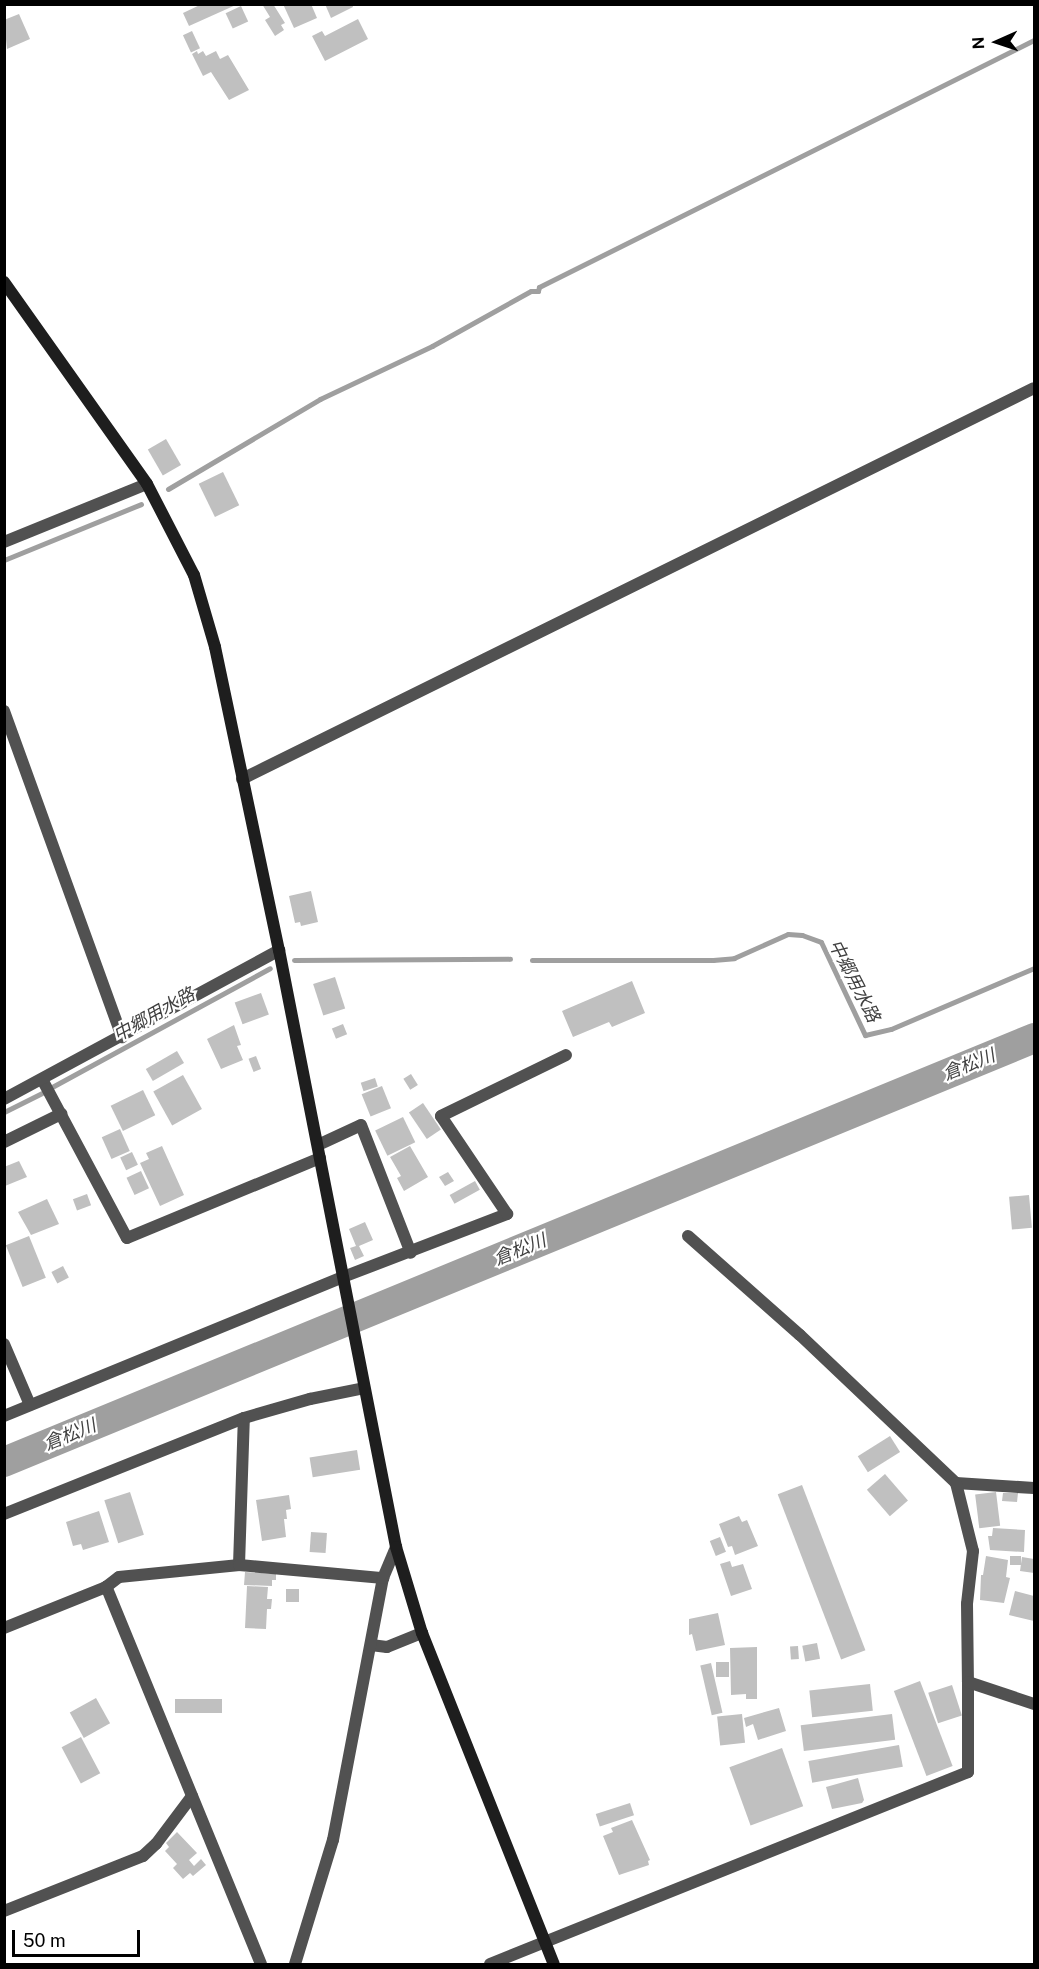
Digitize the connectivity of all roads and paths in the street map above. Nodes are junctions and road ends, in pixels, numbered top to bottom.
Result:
1 (4, 282) edge
2 (1035, 388) edge
3 (147, 484) junction
4 (4, 542) edge
5 (4, 711) edge
6 (242, 778) junction
7 (279, 950) junction
8 (122, 1037) junction
9 (566, 1055) dead end
10 (43, 1081) junction
11 (4, 1099) edge
12 (60, 1114) junction
13 (4, 1142) edge
14 (318, 1144) junction
15 (320, 1158) junction
16 (688, 1236) dead end
17 (411, 1252) junction
18 (344, 1280) junction
19 (4, 1344) edge
20 (364, 1388) junction
21 (30, 1405) junction
22 (4, 1416) edge
23 (244, 1418) junction
24 (956, 1483) junction
25 (1035, 1488) edge
26 (4, 1515) edge
27 (396, 1547) junction
28 (239, 1565) junction
29 (383, 1578) junction
30 (106, 1587) junction
31 (4, 1628) edge
32 (422, 1633) junction
33 (371, 1645) junction
34 (968, 1682) junction
35 (1035, 1704) edge
36 (192, 1796) junction
37 (4, 1911) edge
38 (545, 1942) junction
39 (261, 1965) edge
40 (295, 1965) edge
41 (490, 1965) edge
42 (554, 1965) edge

1 - 3 street
2 - 6 street
3 - 4 street
3 - 6 street
5 - 8 street
6 - 7 street
7 - 8 street
7 - 14 street
8 - 10 street
9 - 17 street
10 - 11 street
10 - 12 street
12 - 13 street
12 - 15 street
14 - 15 street
14 - 17 street
15 - 18 street
16 - 24 street
17 - 18 street
18 - 20 street
18 - 21 street
19 - 21 street
20 - 23 street
20 - 27 street
21 - 22 street
23 - 26 street
23 - 28 street
24 - 25 street
24 - 34 street
27 - 29 street
27 - 32 street
28 - 29 street
28 - 30 street
29 - 33 street
30 - 31 street
30 - 36 street
32 - 33 street
32 - 38 street
33 - 40 street
34 - 35 street
34 - 38 street
36 - 37 street
36 - 39 street
38 - 41 street
38 - 42 street

